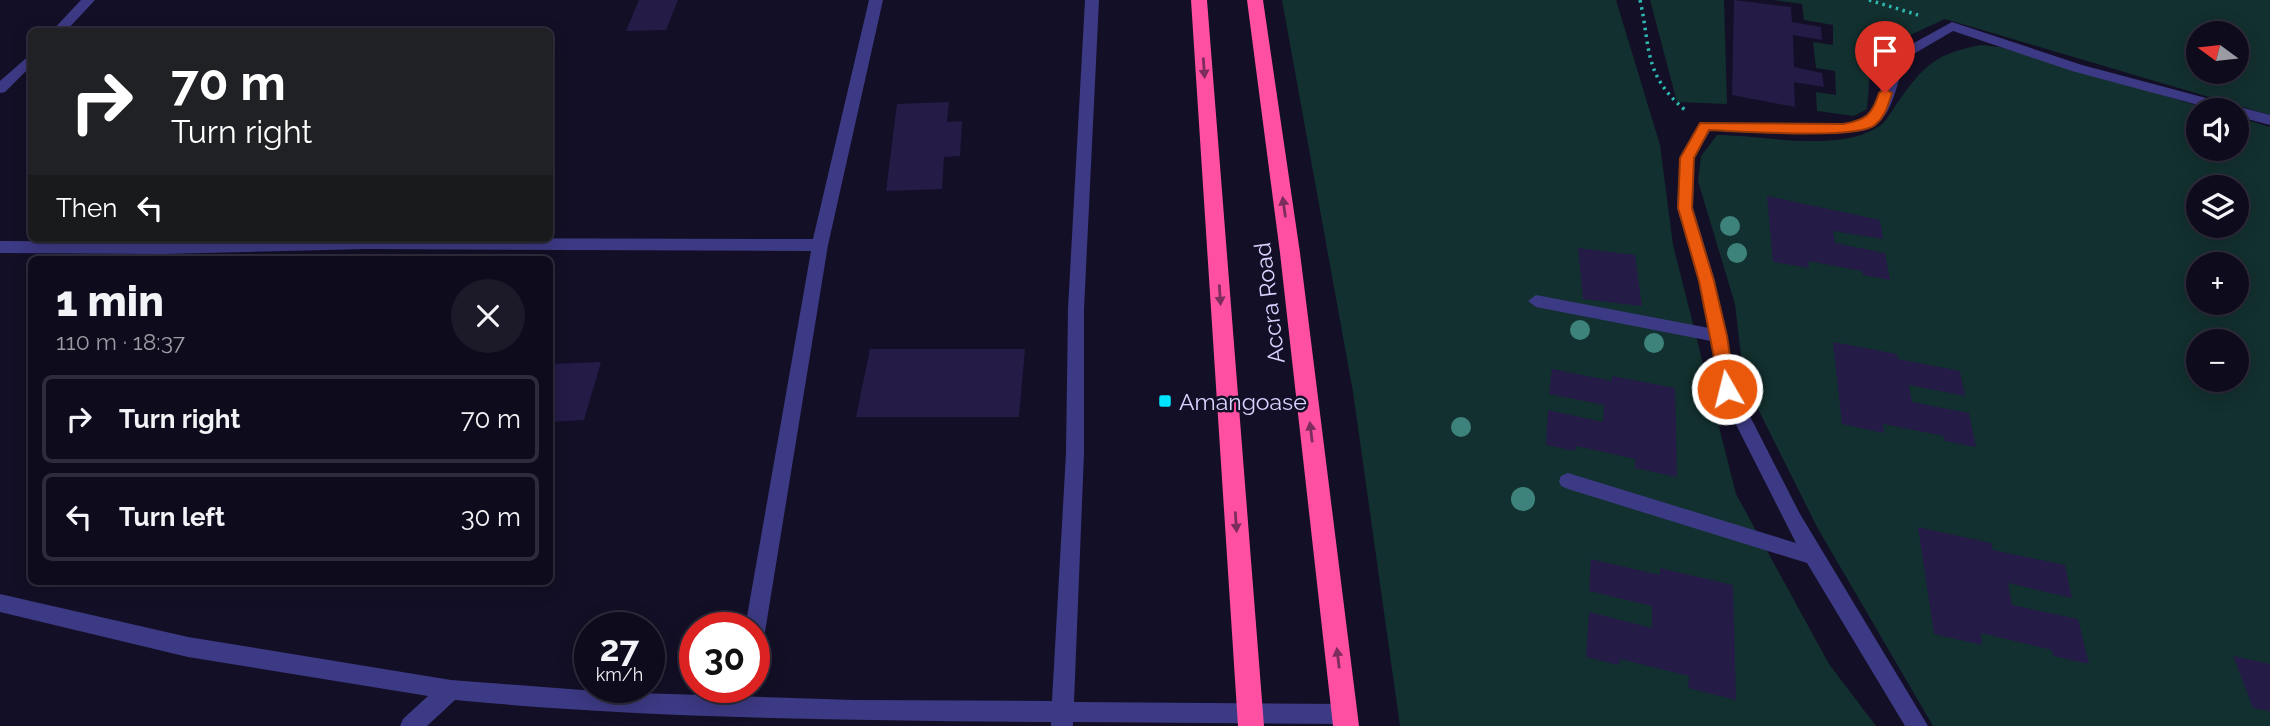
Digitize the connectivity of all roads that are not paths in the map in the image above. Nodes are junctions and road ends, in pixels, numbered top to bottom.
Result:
1 (88, 0) edge
2 (876, 0) edge
3 (1092, 0) edge
4 (1199, 0) edge
5 (1255, 0) edge
6 (61, 28) edge
7 (28, 61) edge
8 (0, 89) edge
9 (2187, 98) edge
10 (2249, 115) edge
11 (2270, 120) edge
12 (317, 242) edge
13 (549, 242) edge
14 (820, 245) junction
15 (0, 247) edge
16 (1536, 302) dead end
17 (1719, 336) junction
18 (1568, 481) dead end
19 (1815, 557) junction
20 (0, 603) edge
21 (758, 612) edge
22 (451, 690) junction
23 (679, 699) edge
24 (770, 699) edge
25 (1062, 718) edge
26 (1250, 720) edge
27 (1345, 720) edge
28 (411, 726) edge
29 (1917, 726) edge

1 - 6 street
2 - 14 street
3 - 25 street
4 -> 26 highway, Accra Road
27 -> 5 highway, Accra Road
7 - 8 street
9 - 17 street
10 - 11 street
12 - 15 street
13 - 14 street
14 - 21 street
16 - 17 street
17 - 19 street
18 - 19 street
19 - 29 street
20 - 22 street
22 - 23 street
22 - 28 street
24 - 25 street
25 - 26 street
26 - 27 street

